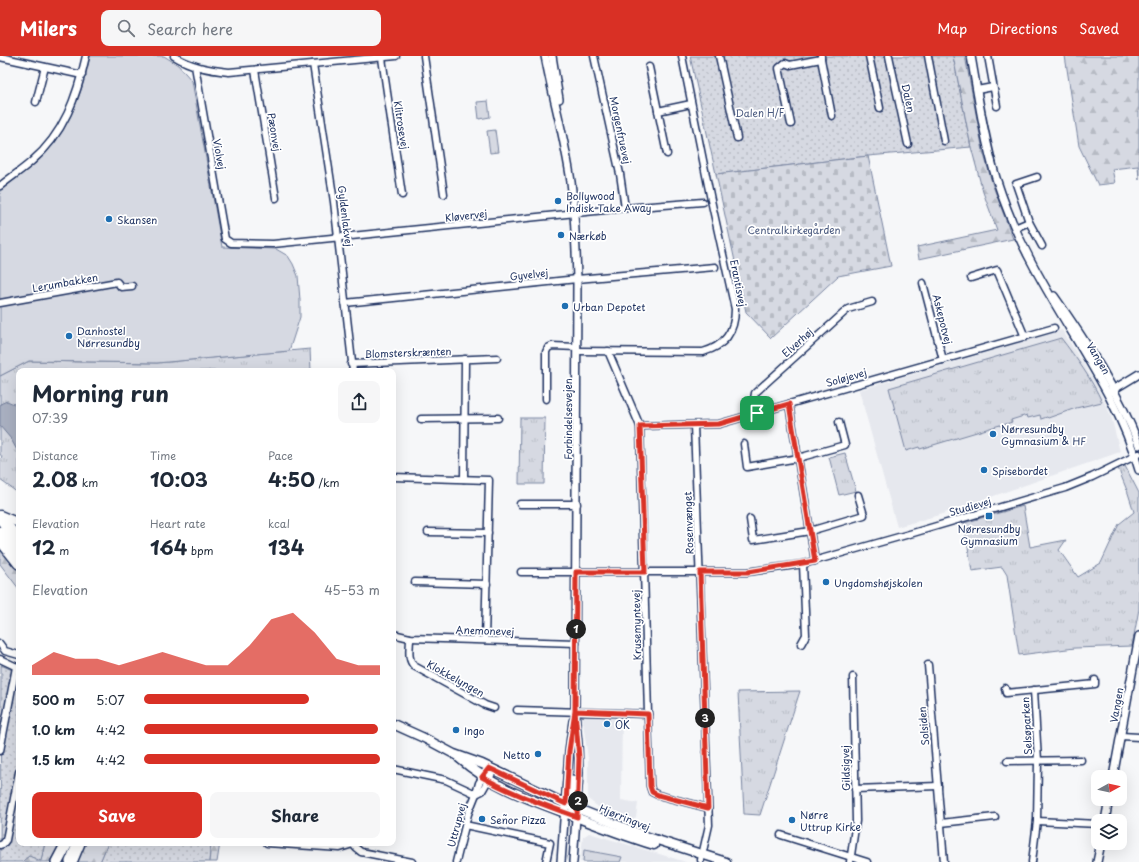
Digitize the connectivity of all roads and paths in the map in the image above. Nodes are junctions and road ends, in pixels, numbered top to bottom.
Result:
1 (86, 56) edge
2 (174, 56) edge
3 (396, 56) edge
4 (424, 56) edge
5 (545, 56) edge
6 (552, 56) edge
7 (594, 56) edge
8 (682, 56) edge
9 (719, 56) edge
10 (786, 56) edge
11 (869, 56) edge
12 (889, 56) edge
13 (928, 56) edge
14 (971, 56) edge
15 (988, 56) edge
16 (0, 57) edge
17 (382, 58) junction
18 (821, 58) edge
19 (784, 63) junction
20 (313, 64) junction
21 (195, 66) junction
22 (45, 67) junction
23 (649, 67) dead end
24 (255, 70) junction
25 (82, 75) junction
26 (993, 87) junction
27 (977, 90) junction
28 (36, 102) dead end
29 (691, 104) junction
30 (997, 106) dead end
31 (880, 108) dead end
32 (658, 111) junction
33 (832, 116) dead end
34 (791, 124) dead end
35 (562, 129) junction
36 (737, 138) dead end
37 (944, 141) dead end
38 (908, 144) dead end
39 (667, 154) dead end
40 (1037, 177) dead end
41 (0, 186) edge
42 (444, 194) dead end
43 (402, 195) dead end
44 (276, 198) dead end
45 (703, 202) dead end
46 (625, 208) junction
47 (574, 213) junction
48 (1029, 222) junction
49 (1015, 228) junction
50 (338, 238) junction
51 (231, 243) joint
52 (1042, 246) dead end
53 (715, 266) dead end
54 (971, 278) dead end
55 (577, 279) junction
56 (923, 283) dead end
57 (132, 286) dead end
58 (872, 302) dead end
59 (0, 303) edge
60 (345, 303) junction
61 (1054, 328) dead end
62 (1026, 337) junction
63 (577, 349) junction
64 (608, 351) junction
65 (497, 358) dead end
66 (465, 359) junction
67 (943, 360) junction
68 (351, 364) junction
69 (352, 368) edge
70 (1139, 374) edge
71 (1111, 391) junction
72 (546, 399) dead end
73 (789, 404) junction
74 (757, 413) junction
75 (498, 418) dead end
76 (421, 419) dead end
77 (465, 419) junction
78 (839, 422) dead end
79 (694, 424) junction
80 (640, 426) junction
81 (744, 444) dead end
82 (1139, 445) edge
83 (1137, 455) edge
84 (798, 458) junction
85 (1139, 470) edge
86 (396, 477) edge
87 (464, 479) junction
88 (858, 495) dead end
89 (520, 504) dead end
90 (577, 504) junction
91 (0, 516) edge
92 (750, 519) dead end
93 (16, 522) edge
94 (0, 531) edge
95 (810, 531) junction
96 (428, 532) dead end
97 (488, 533) junction
98 (16, 536) edge
99 (0, 539) edge
100 (16, 548) edge
101 (16, 559) edge
102 (815, 561) junction
103 (803, 564) junction
104 (521, 572) dead end
105 (576, 572) junction
106 (645, 572) junction
107 (700, 572) junction
108 (415, 582) dead end
109 (487, 584) junction
110 (396, 635) edge
111 (1139, 636) edge
112 (410, 638) junction
113 (485, 640) junction
114 (576, 643) junction
115 (0, 644) edge
116 (800, 644) dead end
117 (16, 654) edge
118 (0, 659) edge
119 (928, 665) dead end
120 (16, 666) edge
121 (16, 676) edge
122 (853, 677) dead end
123 (1095, 680) dead end
124 (1005, 688) dead end
125 (1034, 690) junction
126 (494, 708) dead end
127 (517, 710) dead end
128 (575, 711) junction
129 (648, 714) junction
130 (396, 725) edge
131 (1121, 736) junction
132 (1139, 737) edge
133 (578, 744) junction
134 (569, 747) junction
135 (0, 751) edge
136 (454, 754) junction
137 (1081, 760) dead end
138 (1007, 761) dead end
139 (1038, 761) junction
140 (491, 769) junction
141 (396, 770) edge
142 (1114, 770) edge
143 (485, 778) junction
144 (938, 786) junction
145 (16, 788) edge
146 (855, 789) junction
147 (476, 794) junction
148 (708, 808) junction
149 (572, 811) junction
150 (995, 817) dead end
151 (1036, 821) junction
152 (941, 823) junction
153 (1091, 824) edge
154 (464, 825) junction
155 (781, 835) dead end
156 (0, 845) edge
157 (66, 846) edge
158 (78, 846) edge
159 (311, 846) edge
160 (345, 846) edge
161 (355, 846) edge
162 (1100, 850) edge
163 (704, 859) edge
164 (851, 860) edge
165 (403, 861) edge
166 (57, 862) edge
167 (71, 862) edge
168 (412, 862) edge
169 (456, 862) edge
170 (546, 862) edge
171 (561, 862) edge
172 (570, 862) edge
173 (573, 862) edge
174 (726, 862) edge
175 (866, 862) edge
176 (944, 862) edge
177 (1032, 862) edge
178 (1098, 862) edge

1 - 25 street
2 - 21 street
3 - 17 street
4 - 42 street
5 - 35 street, Forbindelsesvejen
6 - 35 street, Forbindelsesvejen
7 - 46 street, Morgenfruevej
8 - 29 street, Erantisvej
9 - 36 street
10 - 19 street
11 - 31 street
12 - 38 street, Dalen
13 - 37 street
14 - 27 street, Vangen
15 - 26 street
16 - 22 street
17 - 20 street
17 - 43 street, Klitrosevej
18 - 19 street
18 - 33 street
19 - 34 street
20 - 24 street
20 - 50 street, Gyldenlakvej
21 - 24 street
21 - 51 street, Violvej
22 - 25 street
22 - 28 street
23 - 32 street
24 - 44 street, Pæonvej
25 - 41 street
26 - 27 street
26 - 30 street
27 - 49 street, Vangen
29 - 32 street
29 - 64 street, Erantisvej
32 - 39 street
35 - 47 street, Forbindelsesvejen
40 - 48 street
45 - 46 street, Kløvervej
46 - 47 street, Kløvervej
47 - 50 street, Kløvervej
47 - 55 street, Forbindelsesvejen
48 - 49 street
48 - 52 street
49 - 71 street, Vangen
50 - 51 street, Kløvervej
50 - 60 street, Gyldenlakvej
53 - 55 street, Gyvelvej
54 - 62 street
55 - 60 street, Gyvelvej
55 - 63 street, Forbindelsesvejen
56 - 67 street, Askepotvej
57 - 59 street, Lerumbakken
58 - 74 street, Elverhøj
60 - 68 street, Gyldenlakvej
61 - 62 street, Soløjevej
62 - 67 street, Soløjevej
63 - 64 street, Erantisvej
63 - 72 street, Erantisvej
63 - 90 street, Forbindelsesvejen
64 - 80 street, Krusemyntevej
65 - 66 street, Blomsterskrænten
66 - 68 street, Blomsterskrænten
66 - 77 street, Blomsterskrænten
67 - 73 street, Soløjevej
68 - 69 street, Gyldenlakvej
70 - 71 street
71 - 82 street, Vangen
71 - 83 street, Vangen
73 - 74 street, Soløjevej
73 - 84 street
74 - 79 street, Soløjevej
75 - 77 street
76 - 77 street
77 - 87 street, Blomsterskrænten
78 - 84 street
79 - 80 street, Soløjevej
79 - 107 street, Rosenvænget
80 - 106 street, Krusemyntevej
81 - 84 street
83 - 85 street, Vangen
83 - 102 street, Studievej
84 - 95 street
86 - 87 street
87 - 97 street
88 - 95 street
89 - 90 street
90 - 105 street, Forbindelsesvejen
91 - 93 main road
91 - 98 highway
92 - 95 street
94 - 100 main road
95 - 102 street
96 - 97 street
97 - 109 street
99 - 101 highway
102 - 103 street, Studievej
103 - 107 street, Studievej
103 - 116 street
104 - 105 street, Studievej
105 - 106 street, Studievej
105 - 114 street, Forbindelsesvejen
106 - 107 street, Studievej
106 - 129 street, Krusemyntevej
107 - 148 street, Rosenvænget
108 - 109 street
109 - 113 street
110 - 112 street, Anemonevej
111 - 131 street, Vangen
112 - 113 street, Anemonevej
112 - 126 street, Klokkelyngen
113 - 114 street, Anemonevej
114 - 128 street, Forbindelsesvejen
115 - 117 street
118 - 120 street
119 - 144 street, Solsiden
121 - 135 street
122 - 146 street, Gildsigvej
123 - 125 street, Selsøparken
124 - 125 street, Selsøparken
125 - 139 street, Selsøparken
127 - 128 street
128 - 129 street
128 - 133 street, Forbindelsesvejen
128 - 134 street, Forbindelsesvejen
129 - 148 street, Krusemyntevej
130 - 136 main road, Hjørringvej
131 - 132 street
131 - 142 street, Vangen
133 - 134 street
133 - 149 street, Forbindelsesvejen
134 - 149 street, Forbindelsesvejen
136 - 140 main road, Hjørringvej
136 - 143 main road, Hjørringvej
137 - 139 street, Selsøparken
138 - 139 street, Selsøparken
139 - 151 street, Selsøparken
140 - 143 street, Uttrupvej
140 - 149 main road, Hjørringvej
141 - 147 street
143 - 147 street, Uttrupvej
143 - 149 main road, Hjørringvej
144 - 146 street
144 - 152 street, Solsiden
145 - 156 street
146 - 164 street, Gildsigvej
147 - 154 street, Uttrupvej
148 - 163 street, Rosenvænget
149 - 163 main road, Hjørringvej
149 - 171 street
149 - 172 street
149 - 173 street
150 - 152 street
151 - 153 street
151 - 177 street, Selsøparken
152 - 176 street, Solsiden
154 - 169 street, Uttrupvej
154 - 170 street
155 - 164 street
157 - 166 highway
158 - 167 highway
159 - 160 street
161 - 165 street
162 - 178 street
163 - 174 main road, Hjørringvej
164 - 175 street
165 - 168 street

